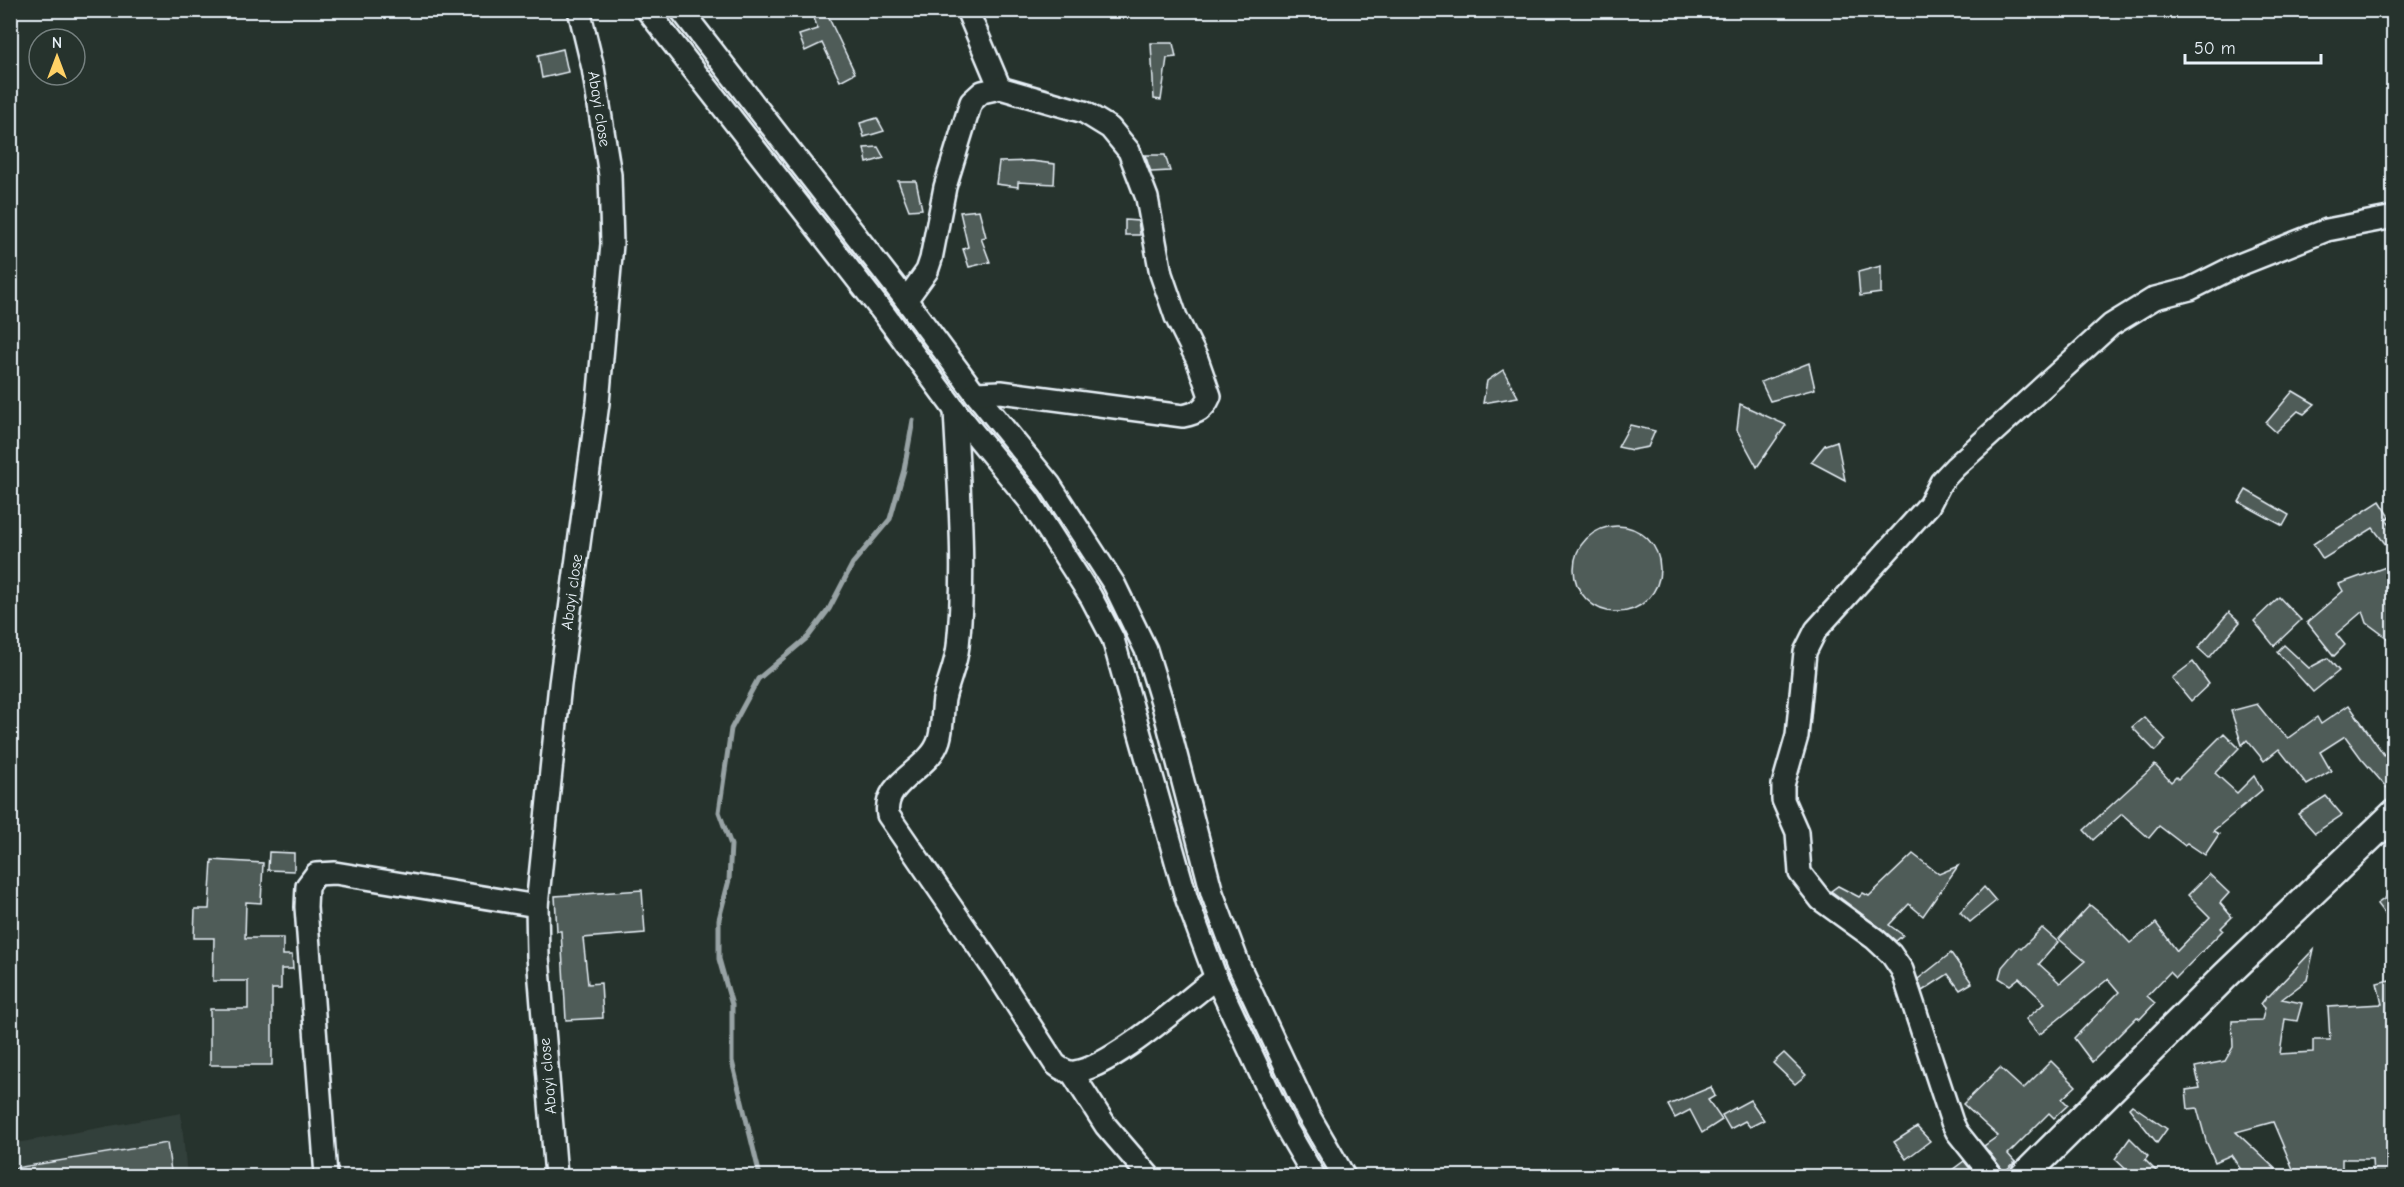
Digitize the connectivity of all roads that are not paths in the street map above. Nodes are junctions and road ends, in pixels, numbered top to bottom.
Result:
1 (579, 10) edge
2 (647, 10) edge
3 (681, 10) edge
4 (967, 10) edge
5 (1000, 88) junction
6 (2394, 217) edge
7 (906, 300) junction
8 (975, 393) junction
9 (955, 410) junction
10 (2394, 814) edge
11 (537, 906) junction
12 (1216, 978) junction
13 (1072, 1073) junction
14 (326, 1176) edge
15 (552, 1176) edge
16 (1149, 1176) edge
17 (1314, 1176) edge
18 (1344, 1176) edge
19 (1992, 1176) edge
20 (2024, 1176) edge

1 - 11 street, Abayi close
2 - 9 street
3 - 7 street
4 - 5 street
5 - 7 street
5 - 8 street
6 - 19 street
7 - 8 street
8 - 18 street
9 - 12 street
9 - 13 street
10 - 20 main road
11 - 14 street
11 - 15 street, Abayi close
12 - 13 street
12 - 17 street
13 - 16 street

